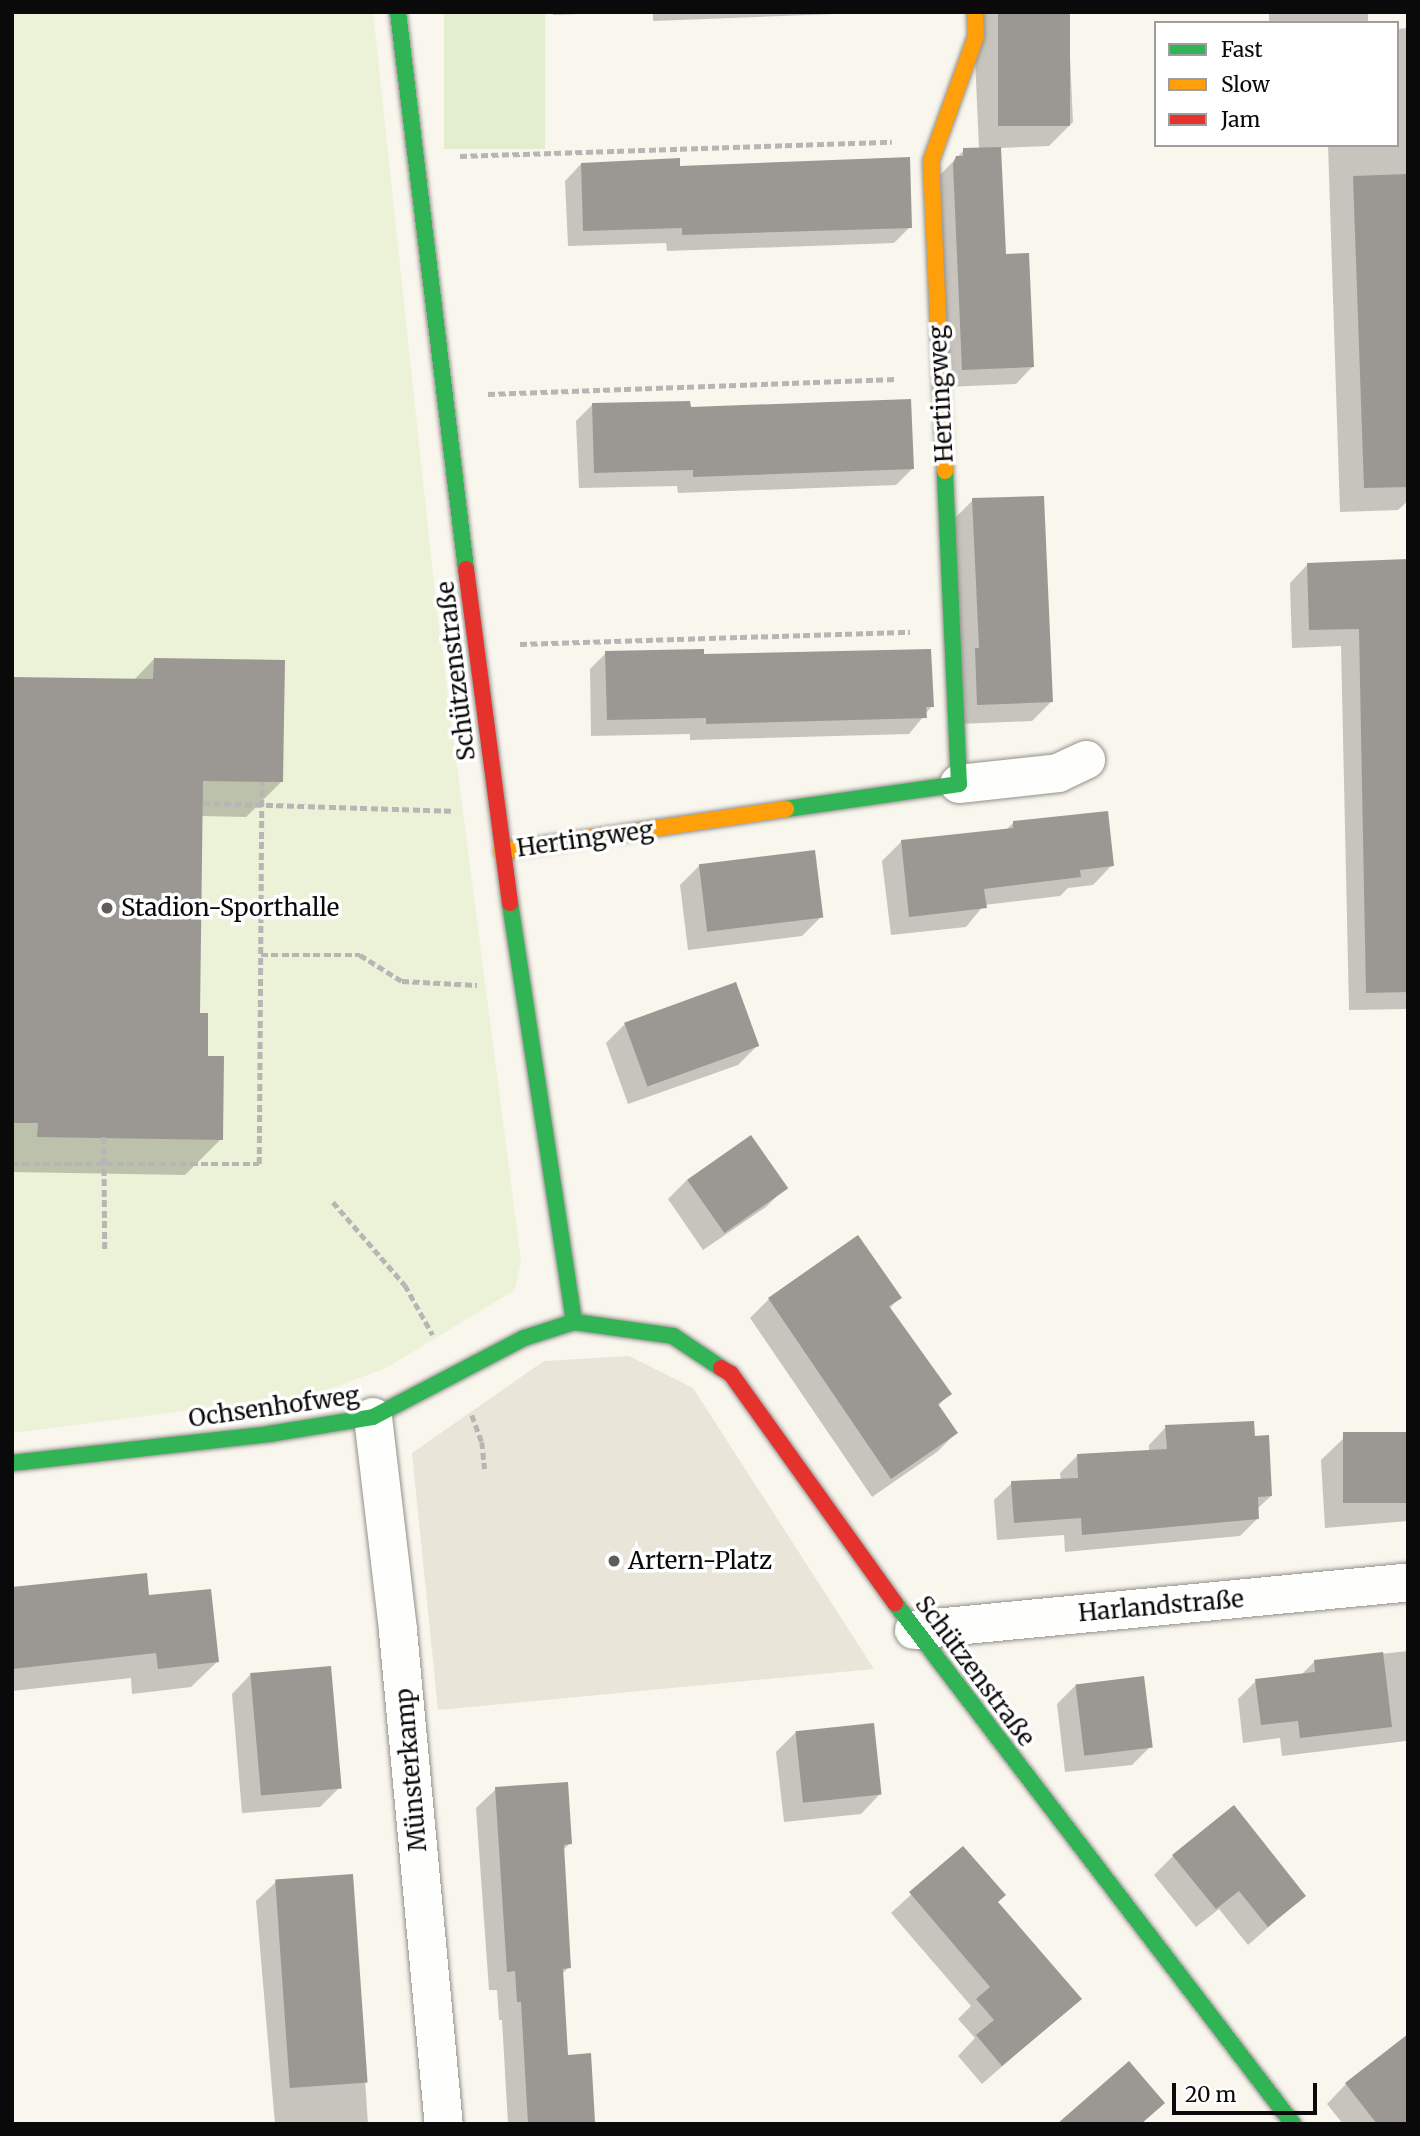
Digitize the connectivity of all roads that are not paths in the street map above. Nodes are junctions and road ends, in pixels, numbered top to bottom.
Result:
1 (398, 12) edge
2 (975, 12) edge
3 (1086, 760) dead end
4 (959, 784) junction
5 (502, 851) junction
6 (574, 1322) junction
7 (524, 1338) joint
8 (373, 1417) junction
9 (12, 1463) edge
10 (1408, 1583) edge
11 (914, 1630) junction
12 (444, 2124) edge
13 (1293, 2124) edge

1 - 5 street, Schützenstraße
2 - 4 street, Hertingweg
3 - 4 street, Hertingweg
4 - 5 street, Hertingweg
5 - 6 street, Schützenstraße
6 - 7 street, Schützenstraße
6 - 11 street, Schützenstraße
7 - 8 street, Ochsenhofweg
8 - 9 street, Ochsenhofweg
8 - 12 street, Münsterkamp
10 - 11 street, Harlandstraße
11 - 13 street, Schützenstraße

